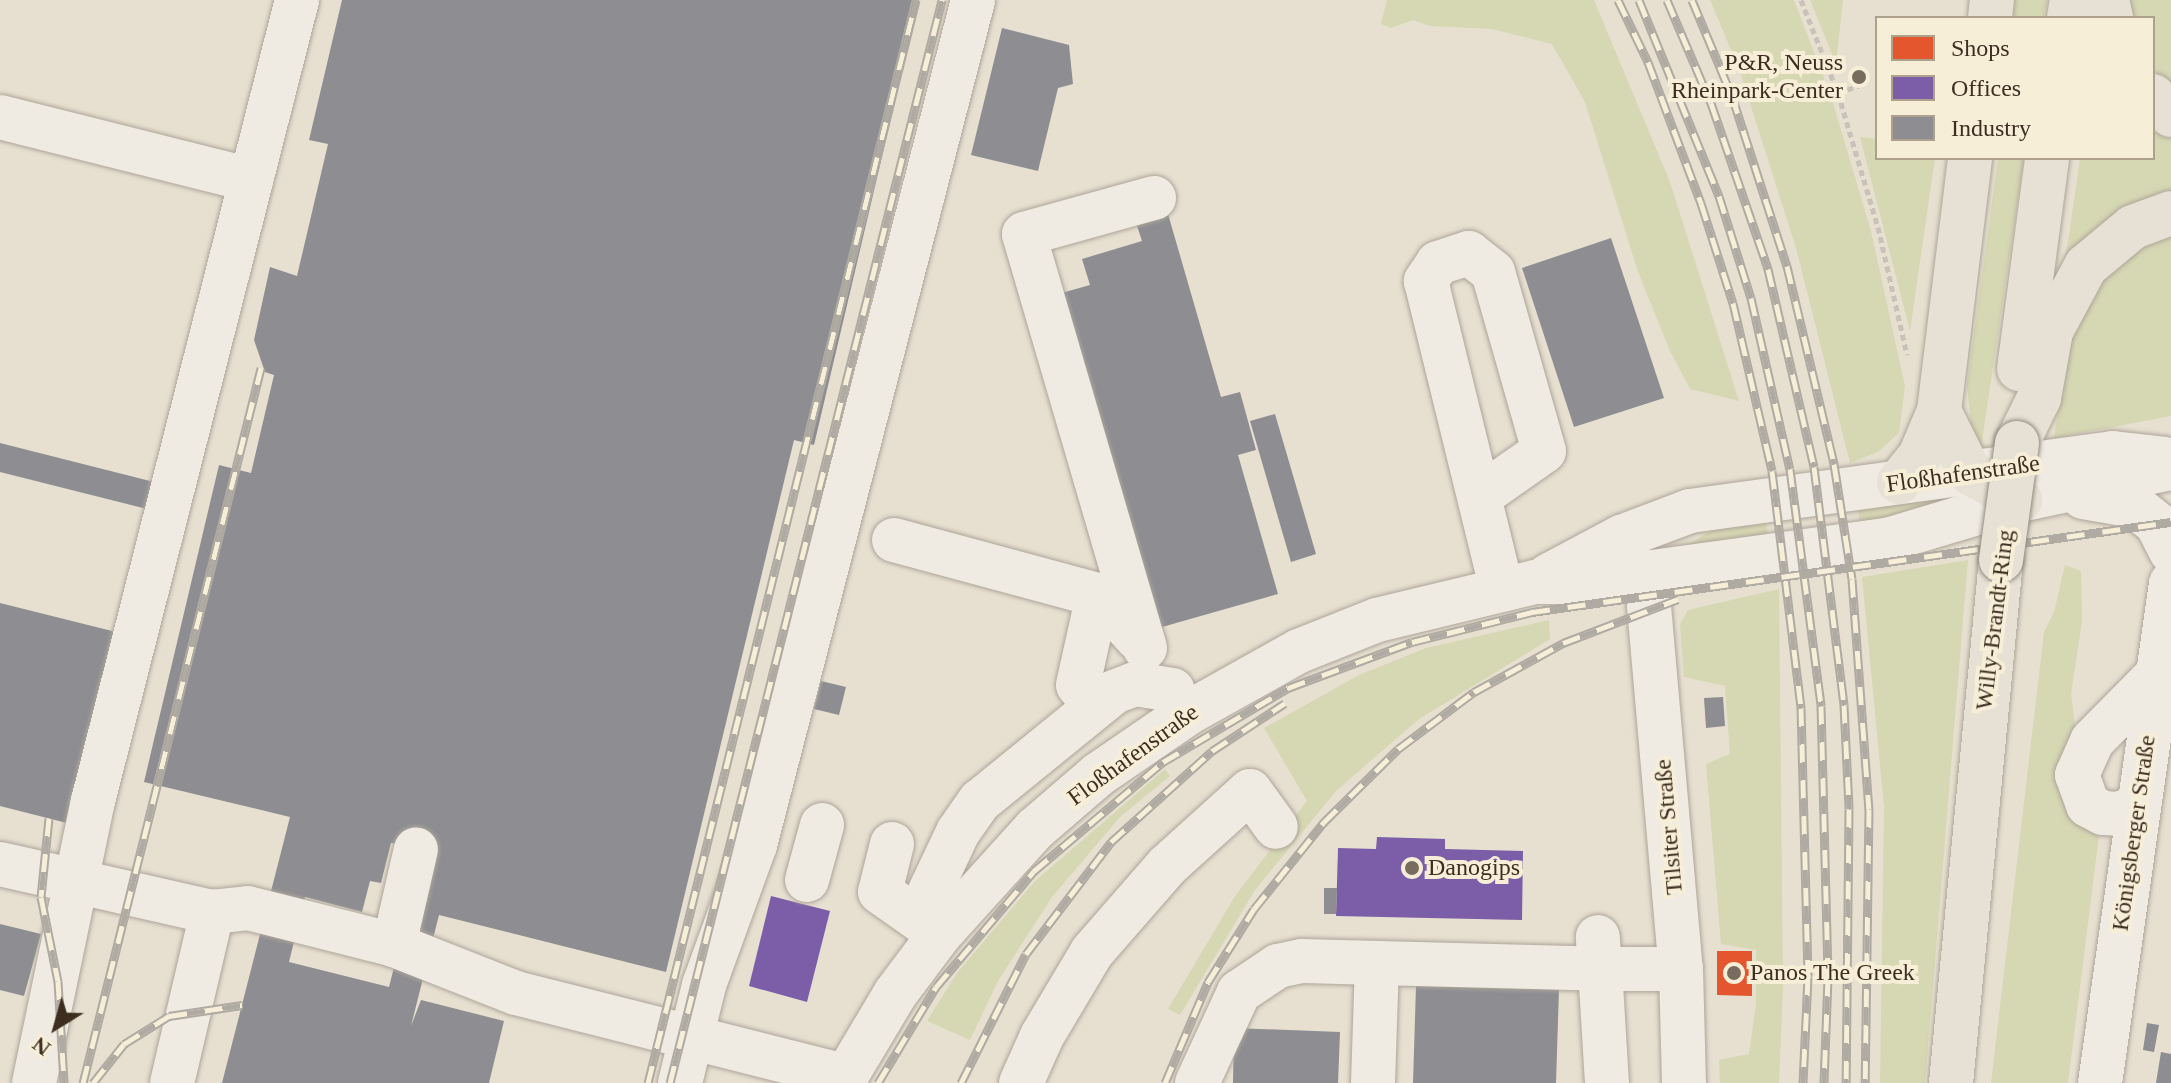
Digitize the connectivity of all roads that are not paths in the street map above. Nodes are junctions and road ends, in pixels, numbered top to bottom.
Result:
1 (297, 0) edge
2 (973, 0) edge
3 (2155, 98) edge
4 (2171, 115) edge
5 (0, 117) edge
6 (1970, 160) edge
7 (2047, 160) edge
8 (251, 180) junction
9 (1154, 198) dead end
10 (2171, 213) edge
11 (1939, 411) junction
12 (2017, 443) junction
13 (2171, 460) edge
14 (2171, 468) edge
15 (1970, 473) junction
16 (1899, 482) junction
17 (1480, 496) junction
18 (2036, 498) junction
19 (1755, 502) junction
20 (894, 540) dead end
21 (2171, 552) edge
22 (1646, 572) junction
23 (2171, 583) edge
24 (1519, 586) junction
25 (1098, 595) junction
26 (1145, 648) junction
27 (2157, 675) junction
28 (1181, 702) junction
29 (1094, 706) junction
30 (2137, 807) junction
31 (822, 825) dead end
32 (1276, 827) dead end
33 (892, 844) dead end
34 (416, 849) dead end
35 (0, 864) edge
36 (77, 879) junction
37 (807, 880) dead end
38 (212, 912) junction
39 (943, 931) junction
40 (394, 945) junction
41 (1599, 953) junction
42 (1377, 963) junction
43 (1681, 969) junction
44 (691, 1039) junction
45 (844, 1080) edge
46 (34, 1083) edge
47 (172, 1083) edge
48 (680, 1083) edge
49 (1021, 1083) edge
50 (1197, 1083) edge
51 (1373, 1083) edge
52 (1607, 1083) edge
53 (1684, 1083) edge
54 (1951, 1083) edge
55 (2100, 1083) edge

1 - 8 street
2 - 44 street
3 - 4 main road
5 - 8 street
6 - 11 main road
7 - 12 main road, Willy-Brandt-Ring
8 - 36 street
9 - 26 street
10 - 12 main road
11 - 15 main road
11 - 16 main road
12 - 54 main road, Willy-Brandt-Ring, bridge
13 - 15 street, Floßhafenstraße
14 - 18 street, Floßhafenstraße
15 - 16 street, Floßhafenstraße
15 - 18 main road
16 - 19 street, Floßhafenstraße
17 - 17 street
17 - 24 street
18 - 21 street, Floßhafenstraße
18 - 22 street, Floßhafenstraße
19 - 22 street, Floßhafenstraße
19 - 24 street, Floßhafenstraße
20 - 25 street
22 - 24 street, Floßhafenstraße
22 - 43 street, Tilsiter Straße
23 - 27 street, Königsberger Straße
24 - 28 street, Floßhafenstraße
25 - 26 street
25 - 29 street
26 - 28 street
27 - 30 street, Königsberger Straße
27 - 30 street
28 - 29 street
28 - 39 street, Floßhafenstraße
29 - 39 street
30 - 55 street, Königsberger Straße
31 - 37 street
32 - 49 street
33 - 39 street
34 - 40 street
35 - 36 street
36 - 38 street
36 - 46 street
38 - 40 street
38 - 47 street
39 - 45 street, Floßhafenstraße
40 - 44 street
41 - 42 street
41 - 43 street
41 - 52 street
42 - 50 street
42 - 51 street
43 - 53 street, Tilsiter Straße
44 - 45 street
44 - 48 street

